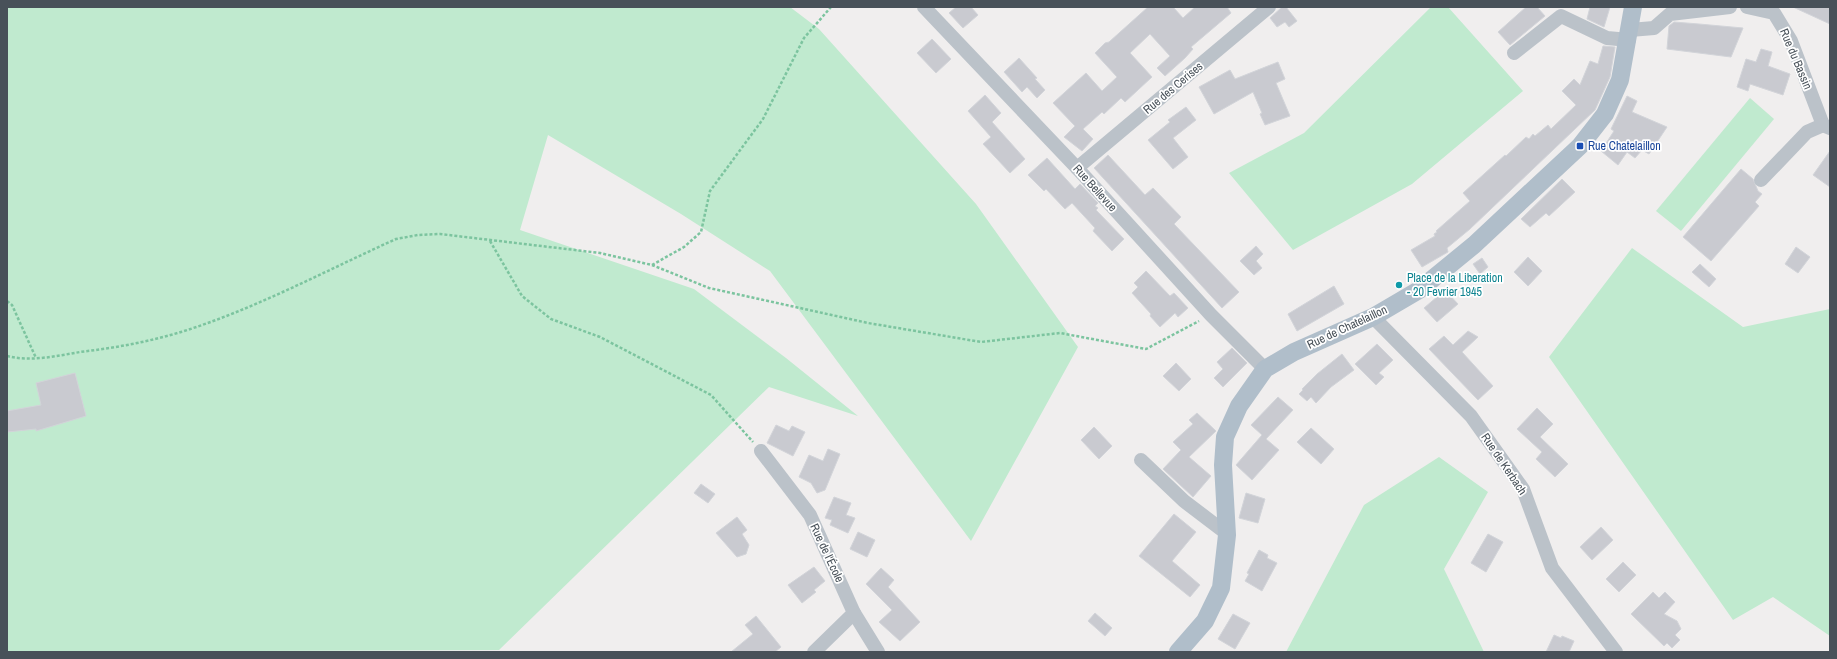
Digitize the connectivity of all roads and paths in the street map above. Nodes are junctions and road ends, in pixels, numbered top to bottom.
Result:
1 (831, 7) edge
2 (924, 7) edge
3 (1269, 7) edge
4 (1633, 7) edge
5 (1730, 7) edge
6 (1747, 7) edge
7 (1672, 11) edge
8 (1629, 35) junction
9 (1514, 53) dead end
10 (1827, 126) edge
11 (1077, 168) junction
12 (1761, 180) dead end
13 (490, 241) junction
14 (652, 265) junction
15 (7, 301) edge
16 (1210, 315) junction
17 (1373, 318) junction
18 (7, 356) edge
19 (36, 358) junction
20 (1265, 369) junction
21 (761, 451) joint
22 (1141, 460) dead end
23 (1226, 533) junction
24 (854, 613) junction
25 (1181, 651) edge
26 (814, 652) edge
27 (878, 652) edge
28 (1616, 652) edge

1 - 14 path
2 - 11 street, Rue Bellevue
3 - 11 street, Rue des Cerises
4 - 8 main road, Rue de Chatelaillon
5 - 7 street
6 - 10 street, Rue du Bassin
7 - 8 street
8 - 9 street
8 - 17 main road, Rue de Chatelaillon
10 - 12 street
11 - 16 street, Rue Bellevue
13 - 14 path
13 - 19 path
13 - 21 path
14 - 16 path
15 - 19 path
16 - 20 street, Rue Bellevue
17 - 20 main road, Rue de Chatelaillon
17 - 28 street, Rue de Kerbach
18 - 19 path
20 - 23 main road, Rue de Chatelaillon
21 - 24 street, Rue de l'École
22 - 23 street
23 - 25 main road, Rue de Chatelaillon
24 - 26 street
24 - 27 street, Rue de l'École

